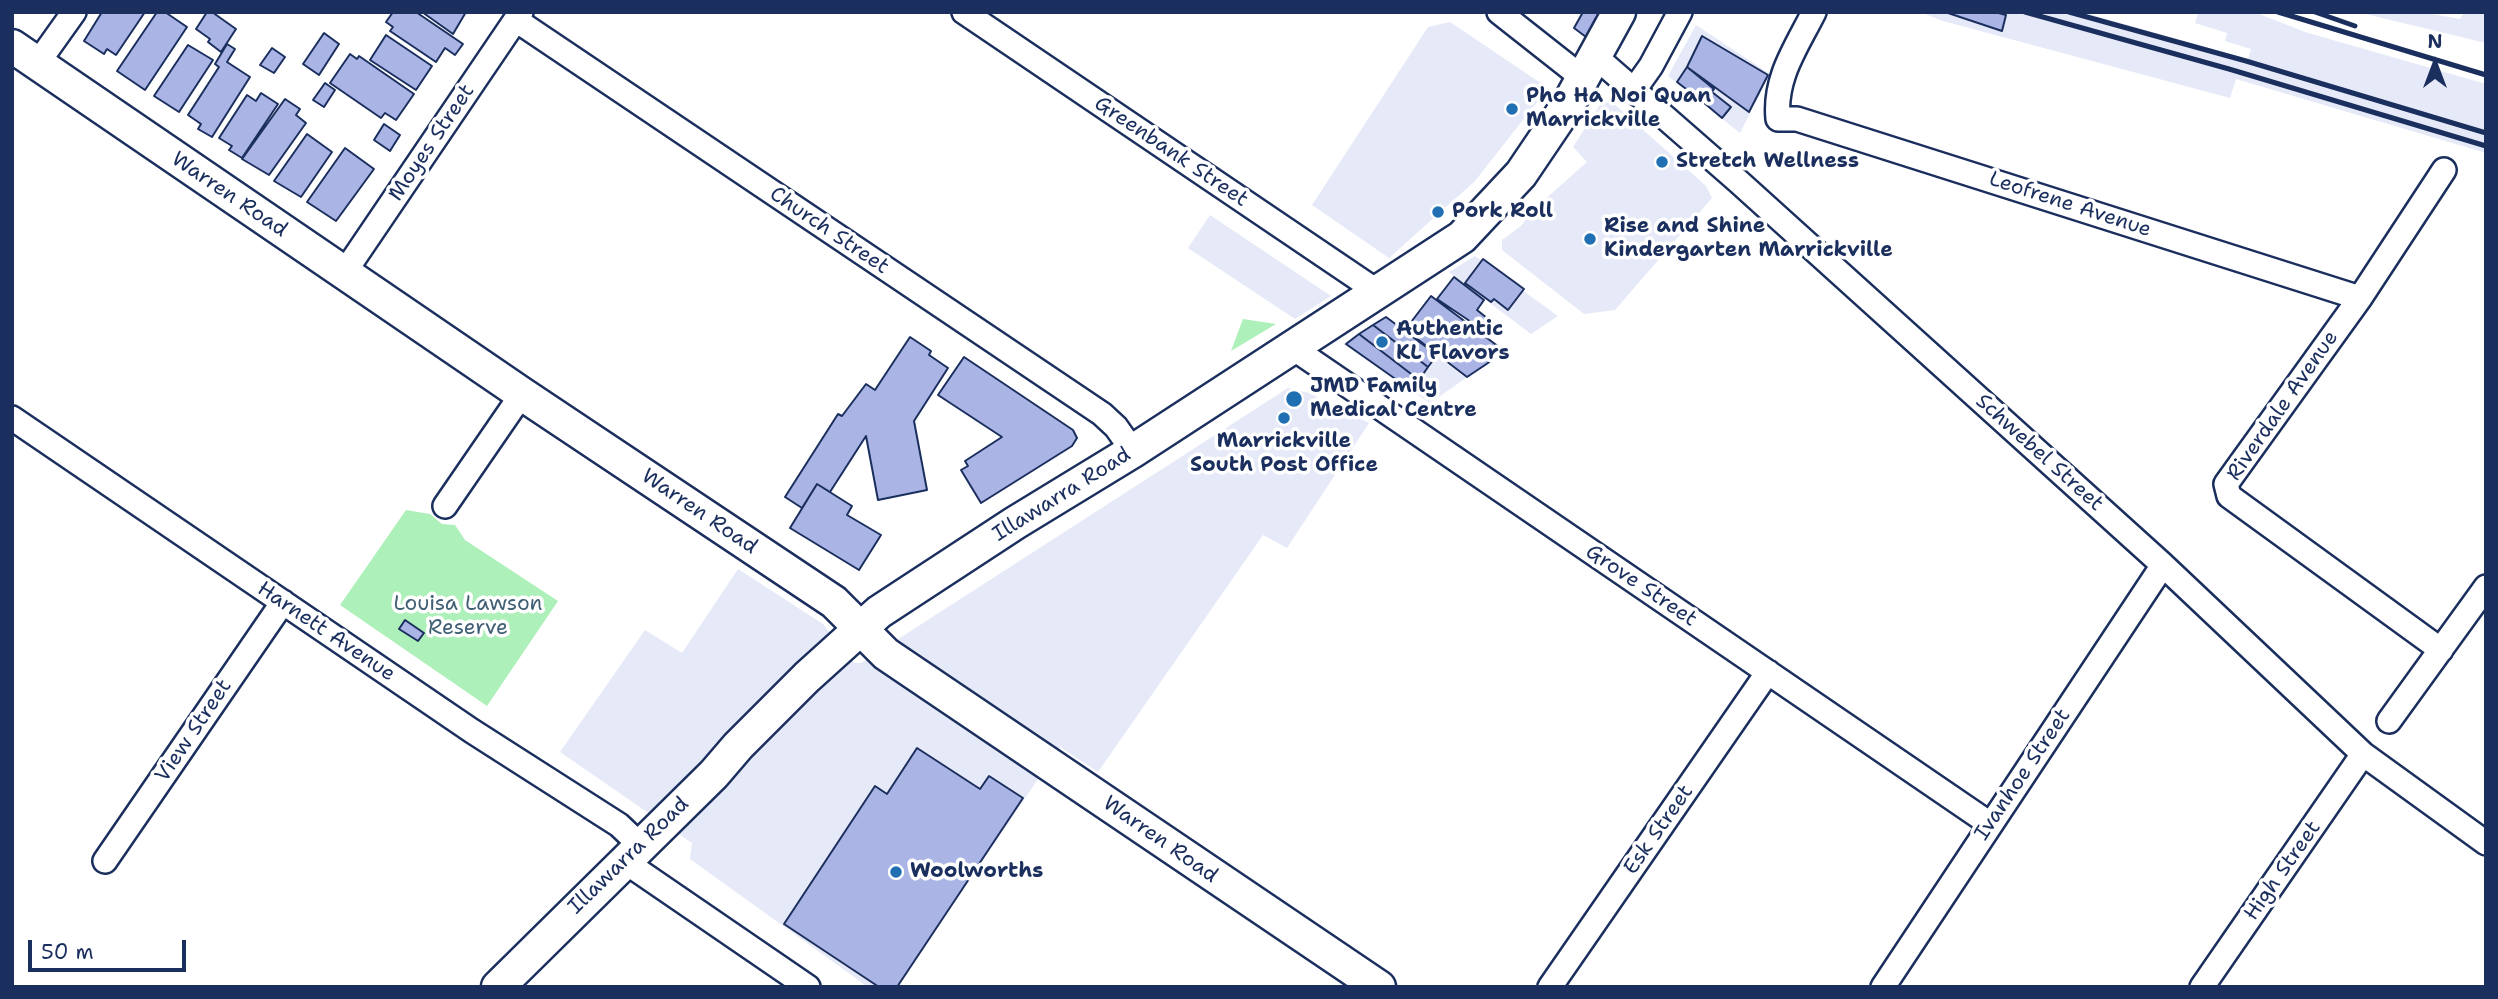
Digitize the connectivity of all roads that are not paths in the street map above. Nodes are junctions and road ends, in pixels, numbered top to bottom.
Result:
1 (74, 12) edge
2 (964, 12) edge
3 (1499, 12) edge
4 (1619, 12) edge
5 (1680, 12) edge
6 (1814, 12) edge
7 (519, 16) edge
8 (25, 55) edge
9 (1590, 68) junction
10 (1634, 90) junction
11 (2444, 170) dead end
12 (344, 273) junction
13 (1378, 292) junction
14 (2360, 298) junction
15 (1293, 348) junction
16 (522, 394) junction
17 (12, 418) edge
18 (1133, 451) junction
19 (444, 506) dead end
20 (2163, 565) junction
21 (2486, 587) edge
22 (283, 602) junction
23 (860, 627) junction
24 (2441, 650) junction
25 (1768, 672) junction
26 (2389, 722) dead end
27 (2363, 754) junction
28 (1990, 824) junction
29 (2486, 843) edge
30 (632, 853) junction
31 (105, 861) dead end
32 (498, 987) edge
33 (808, 987) edge
34 (1378, 987) edge
35 (1550, 987) edge
36 (1883, 987) edge
37 (2202, 987) edge

1 - 8 street
2 - 13 street, Greenbank Street
3 - 9 street, Schwebel Street
4 - 9 street, Illawarra Road
5 - 10 street
6 - 14 street, Leofrene Avenue
7 - 12 street, Moyes Street
7 - 18 street, Church Street
8 - 12 street, Warren Road
9 - 10 street, Schwebel Street
9 - 13 street, Illawarra Road
10 - 20 street, Schwebel Street
11 - 14 street, Riverdale Avenue
12 - 16 street, Warren Road
13 - 15 street, Illawarra Road
14 - 24 street, Riverdale Avenue
15 - 18 street, Illawarra Road
15 - 25 street, Grove Street
16 - 19 street
16 - 23 street, Warren Road
17 - 22 street, Harnett Avenue
18 - 23 street, Illawarra Road
20 - 27 street, Schwebel Street
20 - 28 street, Ivanhoe Street
21 - 24 street
22 - 30 street, Harnett Avenue
22 - 31 street, View Street
23 - 30 street, Illawarra Road
23 - 34 street, Warren Road
24 - 26 street
25 - 28 street, Grove Street
25 - 35 street, Esk Street
27 - 29 street, Schwebel Street
27 - 37 street, High Street
28 - 36 street, Ivanhoe Street
30 - 32 street, Illawarra Road
30 - 33 street, Harnett Avenue

